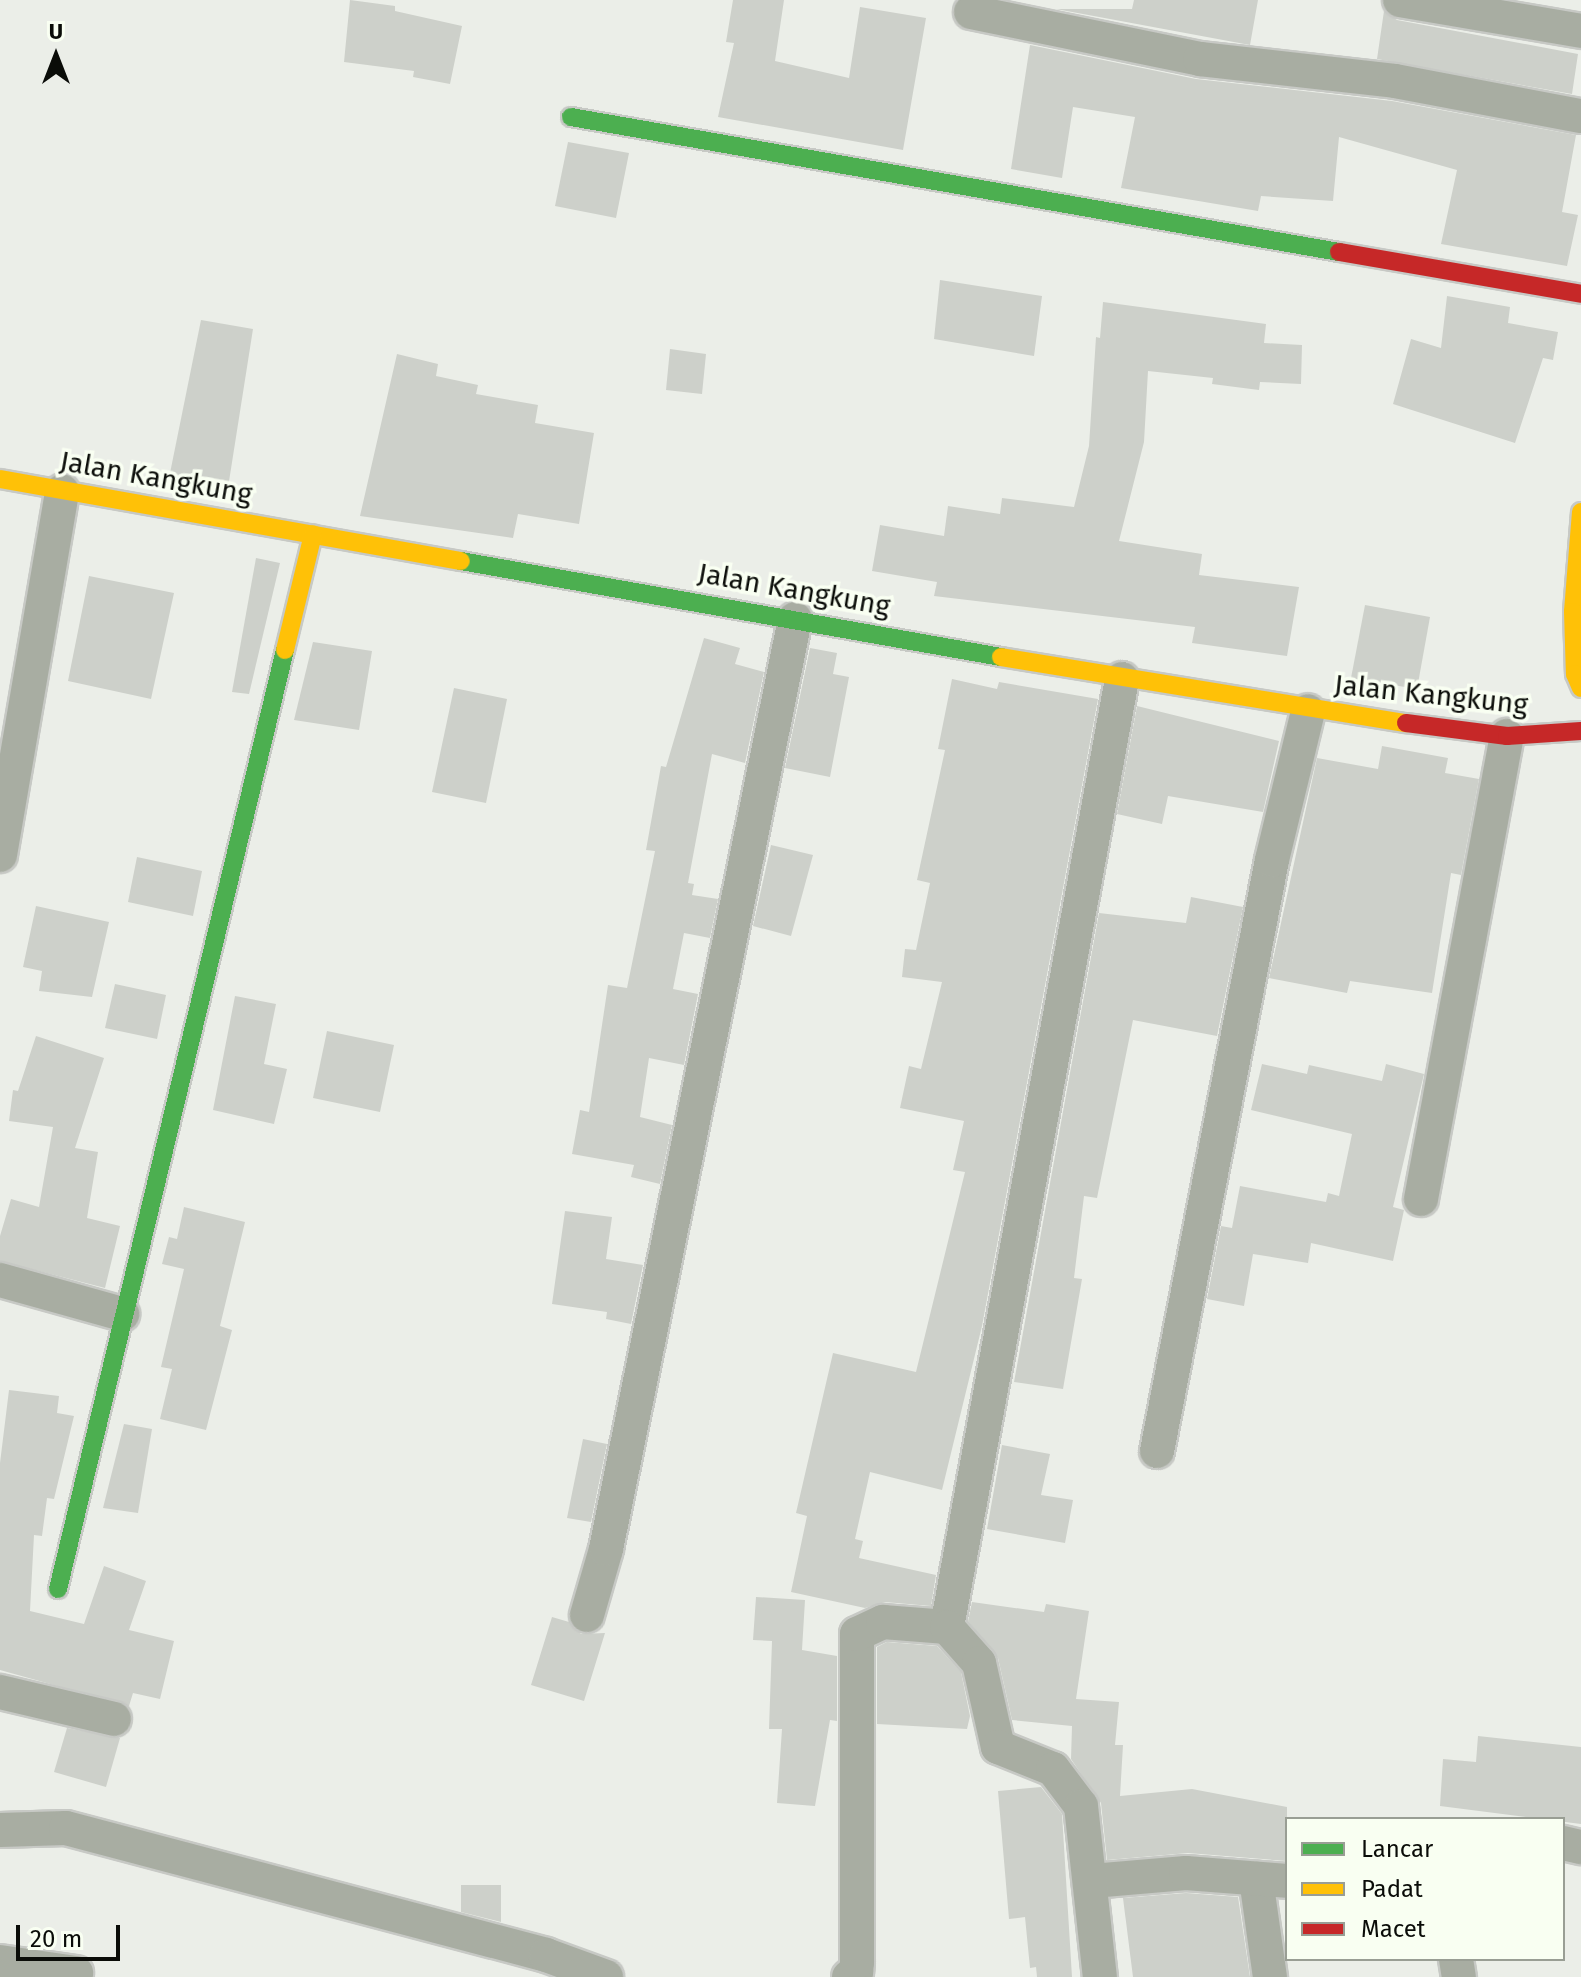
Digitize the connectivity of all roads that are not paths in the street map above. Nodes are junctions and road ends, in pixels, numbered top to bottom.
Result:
1 (1400, 0) edge
2 (971, 12) dead end
3 (1581, 31) edge
4 (1581, 116) edge
5 (571, 117) dead end
6 (1581, 294) edge
7 (0, 479) edge
8 (62, 491) junction
9 (1581, 512) edge
10 (313, 534) junction
11 (795, 619) junction
12 (1122, 679) junction
13 (1581, 688) edge
14 (1308, 711) junction
15 (1581, 731) edge
16 (1507, 736) junction
17 (0, 855) edge
18 (1421, 1199) dead end
19 (0, 1280) edge
20 (122, 1314) junction
21 (1157, 1451) dead end
22 (58, 1589) dead end
23 (587, 1615) dead end
24 (947, 1627) junction
25 (0, 1692) edge
26 (114, 1719) dead end
27 (0, 1830) edge
28 (1272, 1880) edge
29 (1092, 1881) junction
30 (0, 1962) edge
31 (76, 1973) dead end
32 (606, 1977) edge
33 (849, 1977) edge
34 (1100, 1977) edge
35 (1270, 1977) edge

1 - 3 street
2 - 4 street
5 - 6 street
7 - 8 street, Jalan Kangkung
8 - 10 street, Jalan Kangkung
8 - 17 street
9 - 13 street
10 - 11 street, Jalan Kangkung
10 - 20 street
11 - 12 street, Jalan Kangkung
11 - 23 street
12 - 14 street, Jalan Kangkung
12 - 24 street
14 - 16 street, Jalan Kangkung
14 - 21 street
15 - 16 street, Jalan Kangkung
16 - 18 street
19 - 20 street
20 - 22 street
24 - 29 street
24 - 33 street
25 - 26 street
27 - 32 street
28 - 29 street
28 - 35 street
29 - 34 street
30 - 31 street

